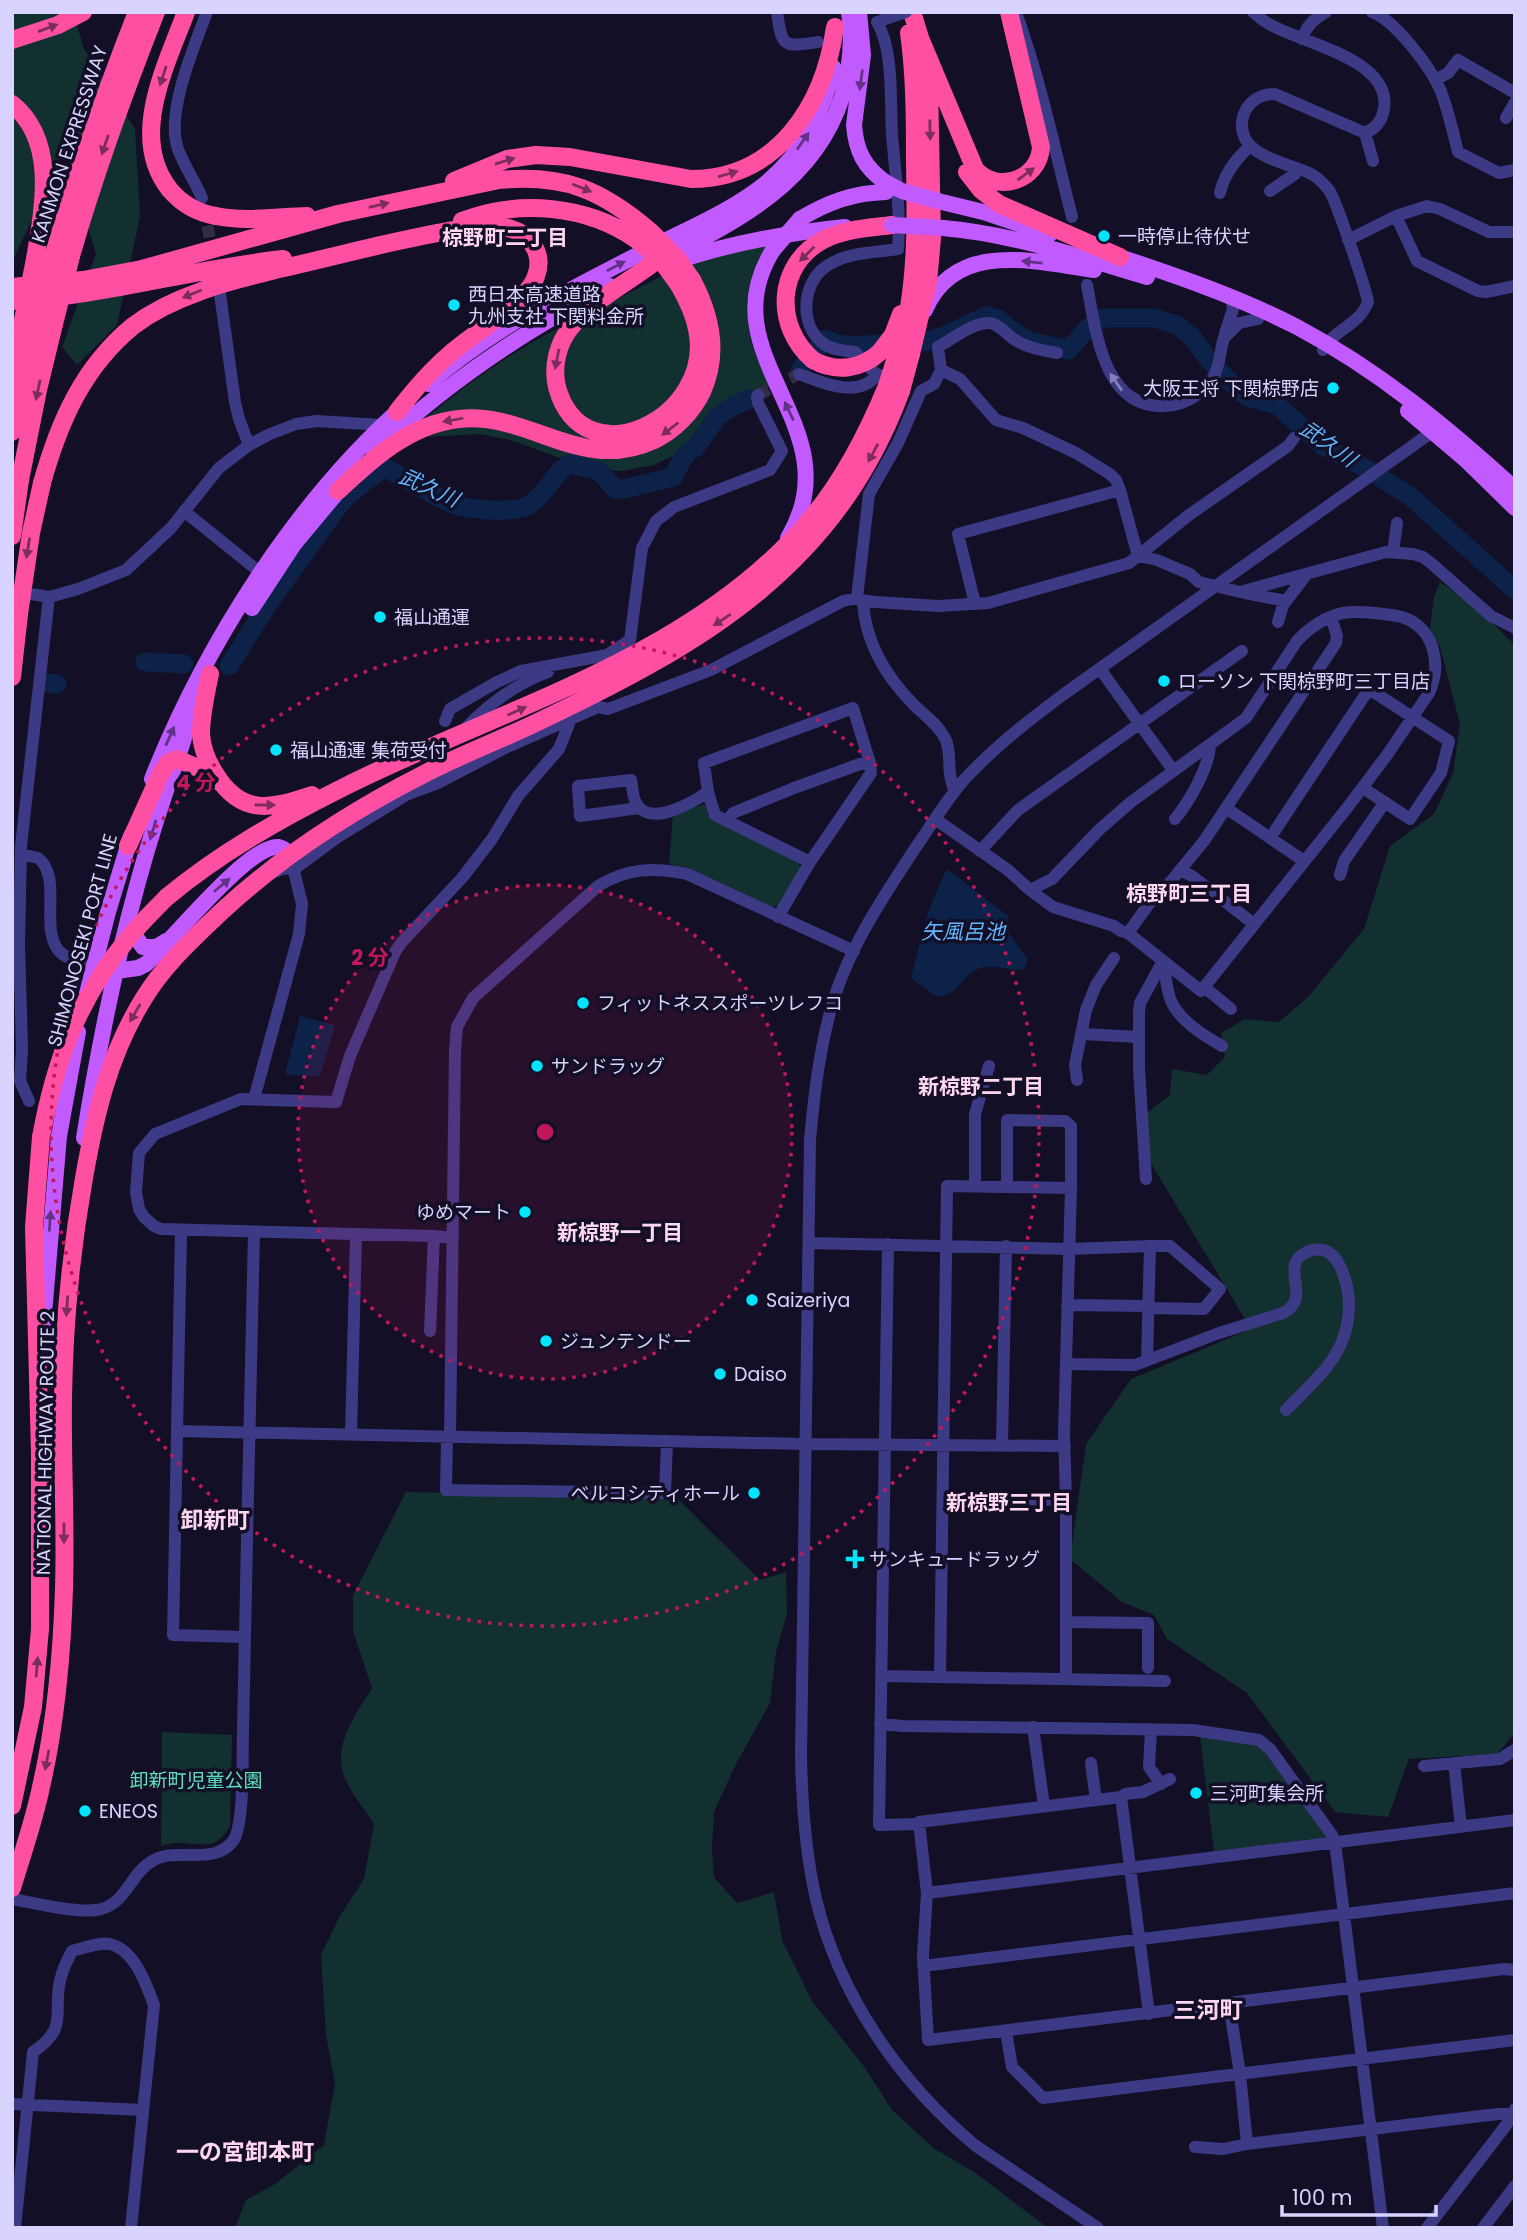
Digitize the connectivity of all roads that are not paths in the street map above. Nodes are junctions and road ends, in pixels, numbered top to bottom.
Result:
1 (83, 12) edge
2 (137, 12) edge
3 (156, 12) edge
4 (186, 12) edge
5 (207, 12) edge
6 (777, 12) edge
7 (906, 12) edge
8 (912, 12) edge
9 (1009, 12) edge
10 (1016, 12) edge
11 (1253, 12) edge
12 (1326, 12) edge
13 (1372, 12) edge
14 (856, 18) edge
15 (920, 38) junction
16 (1302, 39) junction
17 (12, 40) edge
18 (818, 42) dead end
19 (1435, 80) junction
20 (943, 92) junction
21 (1515, 93) edge
22 (1515, 102) edge
23 (12, 104) edge
24 (1506, 118) dead end
25 (1365, 133) junction
26 (1250, 146) junction
27 (1373, 161) dead end
28 (1298, 169) junction
29 (1515, 170) edge
30 (885, 187) junction
31 (1270, 191) dead end
32 (1220, 192) dead end
33 (419, 196) junction
34 (202, 198) tunnel mouth
35 (338, 214) junction
36 (1396, 216) junction
37 (1072, 217) dead end
38 (892, 225) junction
39 (1515, 232) edge
40 (427, 235) junction
41 (644, 236) junction
42 (1348, 240) junction
43 (352, 251) junction
44 (62, 257) junction
45 (1120, 257) junction
46 (652, 264) junction
47 (1148, 278) junction
48 (686, 282) junction
49 (1087, 285) dead end
50 (1515, 286) edge
51 (12, 287) edge
52 (615, 290) junction
53 (220, 294) dead end
54 (12, 301) edge
55 (1230, 303) junction
56 (564, 310) junction
57 (1258, 319) junction
58 (37, 324) junction
59 (908, 330) junction
60 (1223, 343) junction
61 (1324, 347) junction
62 (1057, 354) dead end
63 (941, 370) junction
64 (799, 374) dead end
65 (12, 378) edge
66 (888, 384) junction
67 (921, 391) junction
68 (758, 395) dead end
69 (397, 412) junction
70 (382, 425) junction
71 (1437, 428) junction
72 (12, 432) edge
73 (1294, 438) dead end
74 (249, 445) junction
75 (1120, 490) junction
76 (338, 491) junction
77 (1513, 494) edge
78 (184, 512) junction
79 (1397, 523) dead end
80 (12, 536) edge
81 (1393, 552) junction
82 (1138, 555) junction
83 (766, 564) junction
84 (1306, 575) junction
85 (266, 577) junction
86 (1217, 587) junction
87 (12, 591) edge
88 (1240, 592) junction
89 (49, 597) junction
90 (860, 599) junction
91 (1286, 601) junction
92 (975, 604) junction
93 (1331, 617) junction
94 (1279, 622) dead end
95 (1515, 628) edge
96 (1242, 651) dead end
97 (571, 663) junction
98 (1100, 669) junction
99 (210, 674) junction
100 (12, 677) edge
101 (1413, 716) junction
102 (571, 719) junction
103 (445, 721) dead end
104 (1139, 724) junction
105 (458, 736) junction
106 (1210, 745) junction
107 (177, 759) junction
108 (870, 763) junction
109 (1173, 770) junction
110 (342, 788) junction
111 (1363, 788) junction
112 (226, 790) junction
113 (955, 791) junction
114 (708, 792) junction
115 (1385, 802) junction
116 (639, 808) junction
117 (1226, 808) junction
118 (935, 819) junction
119 (1175, 819) dead end
120 (727, 821) junction
121 (1270, 838) junction
122 (128, 846) junction
123 (18, 848) edge
124 (980, 851) junction
125 (1304, 861) junction
126 (810, 862) junction
127 (292, 863) junction
128 (1180, 870) junction
129 (1340, 875) dead end
130 (250, 886) junction
131 (1030, 890) junction
132 (130, 915) junction
133 (778, 917) junction
134 (1254, 925) junction
135 (1128, 933) junction
136 (172, 935) junction
137 (854, 951) junction
138 (1114, 958) dead end
139 (1163, 961) junction
140 (94, 966) junction
141 (116, 971) junction
142 (1204, 988) junction
143 (1231, 1009) dead end
144 (1083, 1034) junction
145 (1139, 1037) junction
146 (1222, 1045) dead end
147 (989, 1066) dead end
148 (1077, 1080) dead end
149 (254, 1099) junction
150 (29, 1101) dead end
151 (1146, 1179) dead end
152 (975, 1186) junction
153 (1007, 1187) junction
154 (1071, 1188) junction
155 (181, 1231) junction
156 (254, 1233) junction
157 (356, 1235) junction
158 (434, 1236) junction
159 (74, 1238) junction
160 (453, 1238) junction
161 (809, 1243) junction
162 (888, 1244) junction
163 (947, 1245) junction
164 (1006, 1246) junction
165 (1150, 1246) junction
166 (1070, 1249) junction
167 (1067, 1305) junction
168 (1149, 1307) junction
169 (430, 1331) dead end
170 (1147, 1360) junction
171 (1067, 1364) junction
172 (38, 1387) junction
173 (1286, 1410) dead end
174 (177, 1431) junction
175 (249, 1432) junction
176 (351, 1435) junction
177 (449, 1437) junction
178 (667, 1441) junction
179 (805, 1444) junction
180 (885, 1444) junction
181 (944, 1445) junction
182 (1002, 1446) junction
183 (1065, 1446) junction
184 (943, 1498) junction
185 (1066, 1500) junction
186 (1066, 1622) junction
187 (244, 1637) junction
188 (1148, 1668) dead end
189 (882, 1676) junction
190 (940, 1677) junction
191 (1066, 1679) junction
192 (1165, 1681) dead end
193 (880, 1724) junction
194 (1033, 1727) junction
195 (1151, 1730) junction
196 (1515, 1750) edge
197 (1091, 1763) dead end
198 (1454, 1763) junction
199 (1424, 1766) dead end
200 (1121, 1797) junction
201 (1096, 1800) junction
202 (12, 1806) edge
203 (1044, 1806) junction
204 (1515, 1820) edge
205 (919, 1824) junction
206 (1461, 1827) junction
207 (1335, 1842) junction
208 (1130, 1867) junction
209 (12, 1888) edge
210 (927, 1893) junction
211 (1515, 1893) edge
212 (12, 1899) edge
213 (1343, 1915) junction
214 (1140, 1940) junction
215 (923, 1966) junction
216 (1515, 1970) edge
217 (1352, 1988) junction
218 (1229, 2004) junction
219 (1149, 2014) junction
220 (1006, 2031) junction
221 (1515, 2040) edge
222 (1362, 2059) junction
223 (1240, 2074) junction
224 (12, 2104) edge
225 (26, 2104) junction
226 (143, 2110) junction
227 (1514, 2112) edge
228 (1370, 2129) junction
229 (1247, 2144) junction
230 (1195, 2147) dead end
231 (1515, 2186) edge
232 (15, 2228) edge
233 (131, 2228) edge
234 (1098, 2228) edge
235 (1383, 2228) edge
236 (1427, 2228) edge
237 (1483, 2228) edge

17 -> 1 highway
2 - 44 highway, KANMON EXPRESSWAY
3 -> 44 highway, KANMON EXPRESSWAY
4 -> 35 highway
5 - 34 street
6 - 18 street
7 - 14 street, bridge
7 - 59 highway, NATIONAL HIGHWAY ROUTE 2
8 - 15 highway, NATIONAL HIGHWAY ROUTE 2
20 -> 9 highway
10 - 37 street
11 - 16 street
12 - 16 street
13 - 19 street
14 -> 30 main road
33 -> 14 highway
14 - 46 main road, SHIMONOSEKI PORT LINE
14 - 66 street
69 -> 14 main road, SHIMONOSEKI PORT LINE
15 - 20 highway
15 -> 59 highway, NATIONAL HIGHWAY ROUTE 2
16 - 25 street
19 - 21 street
19 - 29 street
20 - 45 highway
22 - 24 street
23 - 58 highway, bridge
25 - 26 street
25 - 27 street
26 - 28 street
26 - 32 street
28 - 31 street
28 - 42 street
30 - 45 main road, bridge
83 -> 30 main road, bridge
35 -> 33 highway
33 -> 41 highway
35 - 51 highway
36 - 39 street
36 - 42 street
36 - 50 street
38 - 47 main road, bridge
38 - 52 main road
38 -> 59 highway, bridge
40 - 41 highway
40 - 43 highway
40 - 69 highway
41 - 48 highway, bridge
42 - 61 street
43 - 54 highway
43 -> 100 highway, bridge
44 - 58 highway, KANMON EXPRESSWAY, bridge
45 - 55 main road
46 - 52 highway
46 - 56 main road, SHIMONOSEKI PORT LINE
47 - 55 main road
47 -> 59 main road
52 -> 48 highway
48 -> 76 highway
60 -> 49 street
52 - 56 main road
53 - 74 street
55 - 57 main road
55 - 60 street
55 - 61 main road
56 - 76 main road, SHIMONOSEKI PORT LINE
57 - 60 street
57 - 61 main road
58 - 65 highway
58 - 72 highway
58 -> 80 highway, bridge
59 - 66 highway, NATIONAL HIGHWAY ROUTE 2, bridge
61 - 71 main road
62 - 63 street
63 - 67 street
63 - 75 street
64 - 66 street
66 - 67 street
66 - 83 highway, NATIONAL HIGHWAY ROUTE 2
66 -> 127 highway, NATIONAL HIGHWAY ROUTE 2
67 - 90 street
68 - 97 street
69 - 70 main road, SHIMONOSEKI PORT LINE
70 - 74 street
70 - 85 main road, SHIMONOSEKI PORT LINE
71 - 77 main road
71 - 86 street
73 - 82 street
74 - 78 street
75 - 82 street
75 - 92 street
76 - 85 main road, SHIMONOSEKI PORT LINE
78 - 85 street
78 - 89 street
79 - 81 street
81 - 84 street
81 - 95 street
82 - 86 street
82 - 92 street
105 -> 83 highway, NATIONAL HIGHWAY ROUTE 2
84 - 88 street
84 - 91 street
85 - 99 main road, SHIMONOSEKI PORT LINE
122 -> 85 main road, SHIMONOSEKI PORT LINE
86 - 88 street
86 - 98 street
87 - 89 street
88 - 91 street
89 - 123 street
90 - 92 street
90 - 102 street
90 - 113 street
91 - 94 street
93 - 101 street
93 - 106 street
93 - 117 street
96 - 104 street
97 - 103 street
97 - 105 street
98 - 104 street
98 - 113 street
99 - 107 main road, SHIMONOSEKI PORT LINE
99 - 112 highway
101 - 111 street
101 - 115 street
101 - 121 street
102 - 127 street
102 - 149 street
104 - 109 street
104 - 124 street
105 - 110 highway, NATIONAL HIGHWAY ROUTE 2
106 - 109 street
106 - 119 street
107 - 112 highway
107 - 122 highway
107 -> 132 main road, SHIMONOSEKI PORT LINE
108 - 114 street
108 - 120 street
108 - 126 street
109 - 131 street
112 -> 110 highway
110 - 172 highway, NATIONAL HIGHWAY ROUTE 2, bridge
111 - 115 street
111 - 125 street
113 - 118 street
114 - 116 street
114 - 120 street
115 - 129 street
116 - 116 street
117 - 121 street
117 - 128 street
118 - 124 street
118 - 137 street
120 - 126 street
121 - 125 street
122 - 140 main road, SHIMONOSEKI PORT LINE
123 - 140 street
123 - 150 street
124 - 131 street
125 - 134 street
126 - 133 street
127 - 130 highway, NATIONAL HIGHWAY ROUTE 2
136 -> 127 main road
127 - 149 street
128 - 134 street
128 - 135 street
130 - 141 main road
130 -> 159 highway, NATIONAL HIGHWAY ROUTE 2
131 - 135 street
132 - 136 main road
132 - 141 main road, SHIMONOSEKI PORT LINE
133 - 137 street
133 - 160 street
134 - 142 street
135 - 139 street
136 - 141 main road
137 - 161 street
138 - 144 street
139 - 142 street
139 - 145 street
139 - 146 street
140 - 141 main road
172 -> 140 main road, SHIMONOSEKI PORT LINE
141 - 159 main road, SHIMONOSEKI PORT LINE
142 - 143 street
144 - 145 street
144 - 148 street
145 - 151 street
147 - 152 street
149 - 155 street
152 - 153 street
152 - 163 street
153 - 154 street
153 - 154 street
154 - 166 street
155 - 156 street
155 - 174 street
156 - 157 street
156 - 175 street
157 - 158 street
157 - 176 street
158 - 160 street
158 - 169 street
159 -> 209 highway, NATIONAL HIGHWAY ROUTE 2
160 - 177 street
161 - 162 street
161 - 179 street
162 - 163 street
162 - 180 street
163 - 164 street
163 - 181 street
164 - 166 street
164 - 182 street
165 - 166 street
165 - 168 street
165 - 168 street
166 - 167 street
167 - 168 street
167 - 171 street
168 - 170 street
170 - 171 street
170 - 173 street
171 - 183 street
202 -> 172 highway, NATIONAL HIGHWAY ROUTE 2
174 - 175 street
174 - 187 street
175 - 176 street
175 - 187 street
176 - 177 street
177 - 178 street
177 - 178 street
178 - 179 street
179 - 180 street
179 - 234 street
180 - 181 street
180 - 189 street
181 - 182 street
181 - 184 street
182 - 183 street
183 - 185 street
184 - 185 street
184 - 190 street
185 - 186 street
186 - 188 street
186 - 191 street
187 - 212 street
189 - 190 street
189 - 193 street
190 - 191 street
191 - 192 street
193 - 194 street
193 - 205 street
194 - 195 street
194 - 203 street
195 - 200 street
195 - 207 street
196 - 198 street
197 - 201 street
198 - 199 street
198 - 206 street
200 - 201 street
200 - 208 street
201 - 203 street
203 - 205 street
204 - 206 street
205 - 210 street
206 - 207 street
207 - 208 street
207 - 213 street
208 - 210 street
208 - 214 street
210 - 215 street
211 - 213 street
213 - 214 street
213 - 217 street
214 - 215 street
214 - 219 street
215 - 220 street
216 - 217 street
217 - 218 street
217 - 222 street
218 - 219 street
218 - 223 street
219 - 220 street
220 - 223 street
221 - 222 street
222 - 223 street
222 - 228 street
223 - 229 street
224 - 225 street
225 - 226 street
225 - 226 street
225 - 232 street
226 - 233 street
227 - 228 street
227 - 236 street
228 - 229 street
228 - 235 street
229 - 230 street
231 - 237 street

